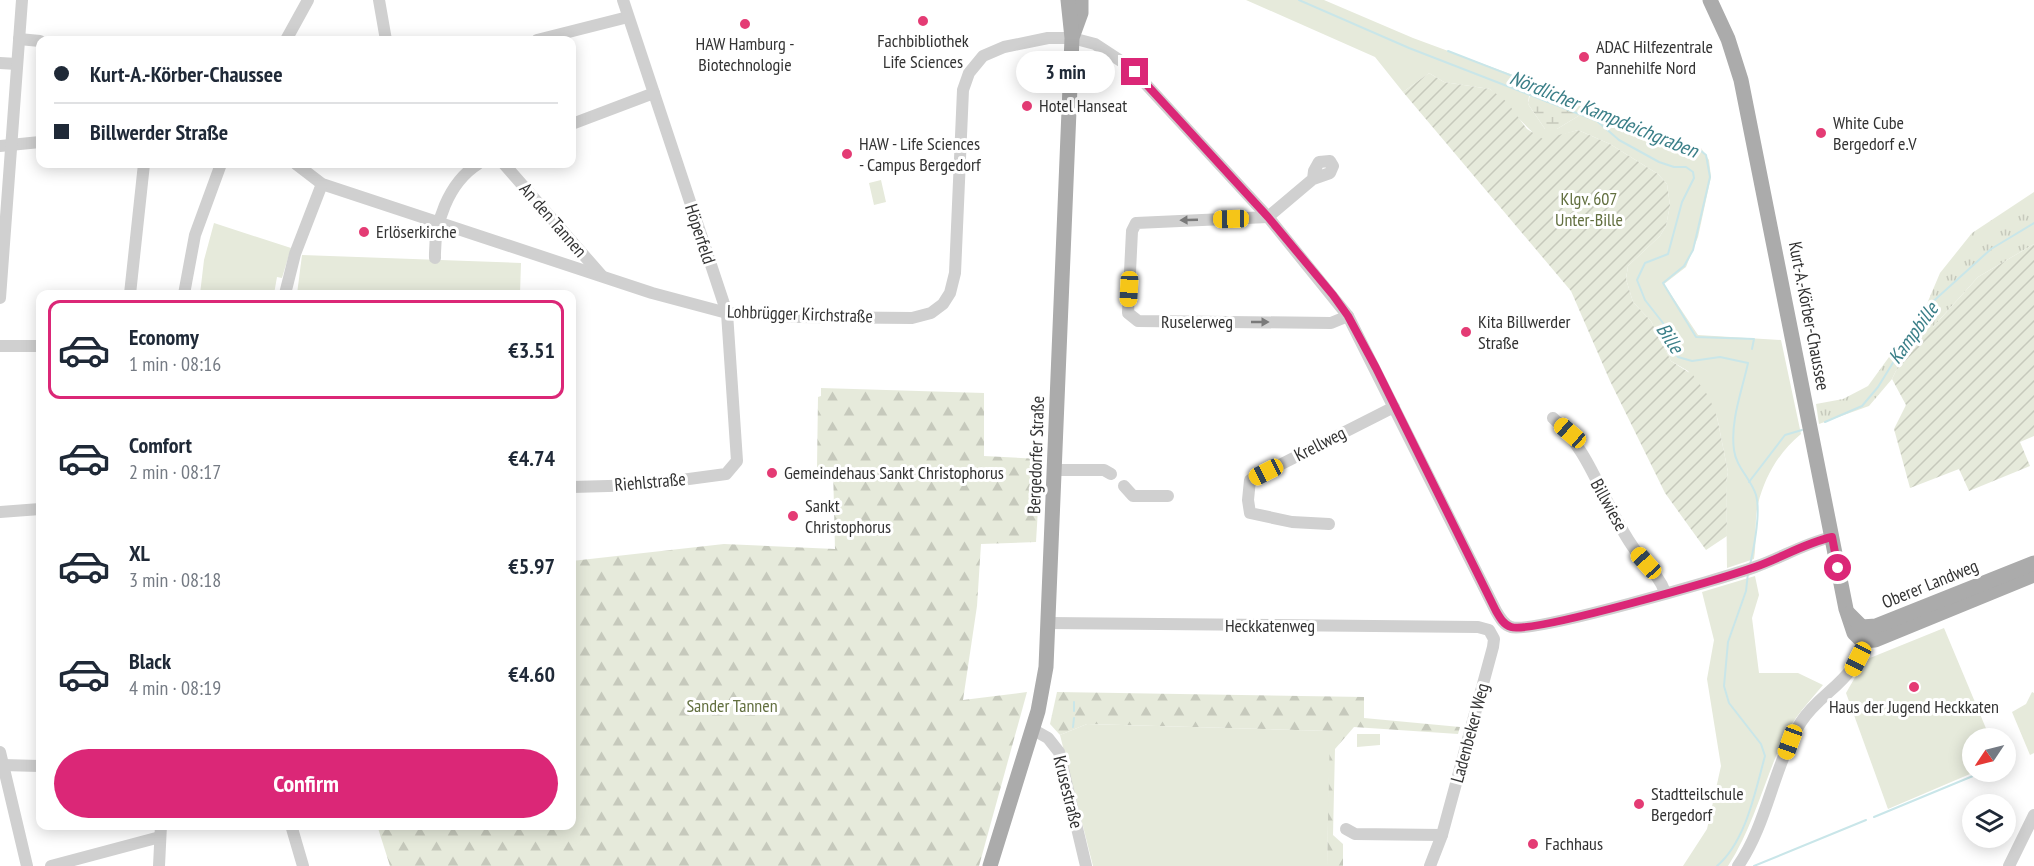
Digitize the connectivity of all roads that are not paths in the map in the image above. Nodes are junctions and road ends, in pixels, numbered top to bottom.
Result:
1 (22, 0) edge
2 (308, 0) edge
3 (379, 0) edge
4 (623, 0) edge
5 (1068, 0) edge
6 (1081, 0) edge
7 (1710, 0) edge
8 (628, 16) junction
9 (288, 36) edge
10 (385, 36) edge
11 (552, 36) edge
12 (1072, 38) junction
13 (19, 39) junction
14 (36, 41) edge
15 (0, 63) edge
16 (17, 64) junction
17 (654, 93) junction
18 (576, 122) edge
19 (36, 142) edge
20 (6, 145) edge
21 (144, 168) edge
22 (219, 168) edge
23 (301, 168) edge
24 (474, 168) edge
25 (507, 168) edge
26 (1313, 179) dead end
27 (322, 184) junction
28 (1268, 217) junction
29 (439, 223) junction
30 (435, 258) dead end
31 (602, 277) junction
32 (130, 290) edge
33 (185, 290) edge
34 (286, 290) edge
35 (0, 297) edge
36 (727, 313) junction
37 (1348, 316) junction
38 (0, 346) edge
39 (36, 346) edge
40 (1394, 407) junction
41 (1553, 418) dead end
42 (1055, 470) junction
43 (729, 472) joint
44 (1112, 474) dead end
45 (1124, 486) dead end
46 (576, 487) edge
47 (1168, 496) dead end
48 (36, 509) edge
49 (0, 512) edge
50 (1329, 524) dead end
51 (1832, 537) junction
52 (2034, 563) edge
53 (2034, 575) edge
54 (1990, 587) junction
55 (1665, 592) junction
56 (1048, 623) junction
57 (1490, 631) joint
58 (1862, 634) junction
59 (1032, 729) junction
60 (0, 752) edge
61 (2, 765) junction
62 (36, 766) edge
63 (2034, 816) edge
64 (1346, 829) dead end
65 (292, 830) edge
66 (161, 831) edge
67 (1442, 836) junction
68 (27, 866) edge
69 (51, 866) edge
70 (159, 866) edge
71 (303, 866) edge
72 (990, 866) edge
73 (1086, 866) edge
74 (1430, 866) edge
75 (1738, 866) edge
76 (2009, 866) edge

1 - 13 street
2 - 9 street
3 - 10 street
4 - 8 street, Höperfeld
5 - 12 main road, Bergedorfer Straße
6 - 12 main road, Bergedorfer Straße
7 - 51 main road, Kurt-A.-Körber-Chaussee
8 - 11 street
8 - 17 street, Höperfeld
12 - 28 street
12 - 36 street, Lohbrügger Kirchstraße
12 - 42 main road, Bergedorfer Straße
13 - 14 street
13 - 16 street
15 - 16 street
16 - 20 street
17 - 18 street
17 - 36 street, Höperfeld
19 - 20 street
20 - 35 street
21 - 32 street
22 - 33 street
23 - 27 street, Lohbrügger Kirchstraße
24 - 29 street
25 - 31 street, An den Tannen
26 - 28 street
27 - 29 street, Lohbrügger Kirchstraße
27 - 34 street
28 - 37 street
28 -> 37 street, Ruselerweg
29 - 30 street
29 - 31 street, Lohbrügger Kirchstraße
31 - 36 street, Lohbrügger Kirchstraße
36 - 43 street, Höperfeld
37 - 40 street
38 - 39 street
40 - 50 street, Krellweg
40 - 55 street
41 - 55 street, Billwiese
42 - 44 street
42 - 56 main road, Bergedorfer Straße
43 - 46 street, Riehlstraße
45 - 47 street
48 - 49 street
51 - 55 street
51 - 58 main road, Kurt-A.-Körber-Chaussee
52 - 54 main road, Oberer Landweg
53 - 54 main road, Oberer Landweg
54 - 58 main road, Oberer Landweg
56 - 57 street, Heckkatenweg
56 - 59 main road, Bergedorfer Straße
57 - 67 street, Ladenbeker Weg
58 - 75 street
59 - 72 main road, Bergedorfer Straße
59 - 73 street, Krusestraße
60 - 61 street
61 - 62 street
61 - 68 street
63 - 76 street
64 - 67 street
65 - 71 street
66 - 69 street
66 - 70 street
67 - 74 street, Ladenbeker Weg

